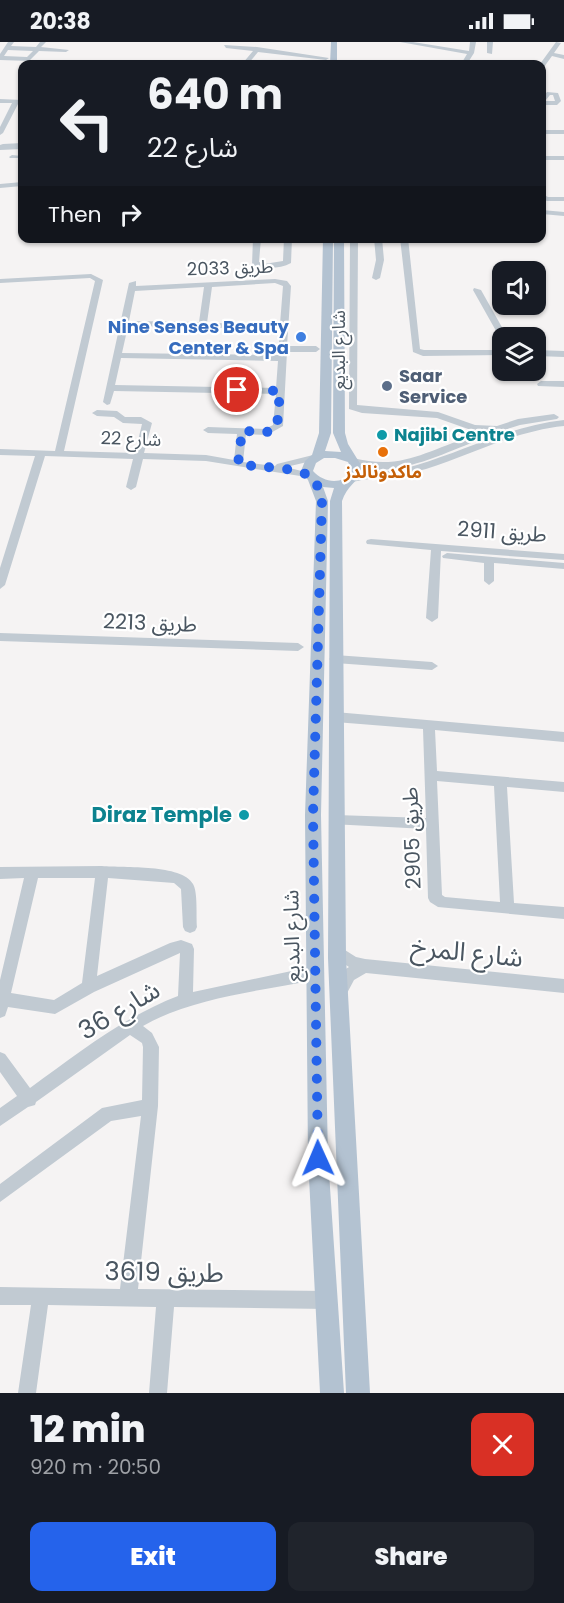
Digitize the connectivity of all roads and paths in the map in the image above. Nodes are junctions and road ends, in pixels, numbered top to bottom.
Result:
1 (43, 42) edge
2 (71, 42) edge
3 (334, 42) edge
4 (403, 42) edge
5 (473, 42) edge
6 (490, 42) edge
7 (558, 43) edge
8 (225, 44) edge
9 (9, 45) edge
10 (38, 49) junction
11 (257, 49) junction
12 (471, 53) junction
13 (490, 53) dead end
14 (326, 54) edge
15 (549, 54) junction
16 (293, 57) dead end
17 (564, 57) edge
18 (248, 60) edge
19 (291, 60) edge
20 (334, 60) edge
21 (467, 60) edge
22 (546, 60) edge
23 (0, 102) edge
24 (18, 102) edge
25 (18, 104) edge
26 (546, 132) edge
27 (564, 132) edge
28 (0, 133) edge
29 (0, 141) edge
30 (18, 145) edge
31 (16, 157) dead end
32 (546, 158) edge
33 (564, 158) edge
34 (18, 184) edge
35 (0, 186) edge
36 (546, 197) edge
37 (564, 199) edge
38 (546, 212) edge
39 (564, 214) edge
40 (257, 243) edge
41 (288, 243) edge
42 (328, 243) edge
43 (339, 243) edge
44 (354, 243) edge
45 (378, 243) edge
46 (405, 243) edge
47 (376, 278) dead end
48 (0, 281) edge
49 (208, 285) junction
50 (477, 290) dead end
51 (125, 323) junction
52 (203, 325) junction
53 (283, 327) junction
54 (498, 327) edge
55 (321, 351) junction
56 (492, 353) edge
57 (546, 353) edge
58 (282, 354) junction
59 (564, 354) edge
60 (118, 355) junction
61 (541, 384) dead end
62 (564, 384) edge
63 (110, 388) junction
64 (280, 391) junction
65 (107, 402) dead end
66 (97, 413) dead end
67 (564, 417) edge
68 (459, 422) junction
69 (564, 423) edge
70 (499, 429) junction
71 (207, 430) dead end
72 (242, 431) junction
73 (481, 440) junction
74 (456, 445) junction
75 (0, 452) edge
76 (41, 453) junction
77 (59, 453) junction
78 (139, 456) junction
79 (317, 457) junction
80 (351, 460) junction
81 (238, 464) junction
82 (259, 468) junction
83 (312, 478) junction
84 (349, 481) junction
85 (131, 488) dead end
86 (371, 542) dead end
87 (436, 547) junction
88 (447, 556) dead end
89 (564, 557) edge
90 (489, 560) junction
91 (564, 566) edge
92 (489, 581) dead end
93 (0, 585) edge
94 (437, 619) dead end
95 (0, 638) edge
96 (298, 647) dead end
97 (335, 659) junction
98 (432, 666) dead end
99 (335, 717) junction
100 (429, 726) junction
101 (564, 737) edge
102 (431, 775) junction
103 (500, 782) junction
104 (564, 787) edge
105 (336, 820) junction
106 (432, 824) junction
107 (102, 872) junction
108 (0, 873) edge
109 (32, 873) junction
110 (507, 908) junction
111 (564, 913) edge
112 (190, 927) dead end
113 (337, 951) junction
114 (365, 966) junction
115 (315, 973) junction
116 (564, 986) edge
117 (89, 987) junction
118 (340, 996) junction
119 (185, 1000) junction
120 (2, 1005) edge
121 (130, 1026) junction
122 (0, 1059) edge
123 (29, 1100) junction
124 (150, 1106) junction
125 (0, 1118) edge
126 (0, 1194) edge
127 (0, 1296) edge
128 (41, 1296) junction
129 (128, 1298) junction
130 (166, 1298) junction
131 (328, 1300) junction
132 (27, 1393) edge
133 (158, 1393) edge
134 (332, 1393) edge
135 (358, 1393) edge

1 - 10 street
2 - 10 street
3 - 20 main road
4 - 12 street
5 - 12 street
6 - 13 street
7 - 15 street
8 - 11 street
9 - 10 street
9 - 10 street
11 - 14 street
11 - 18 street
12 - 21 street
15 - 17 street
15 - 22 street
16 - 19 street
23 - 24 street
25 - 28 street
26 - 27 street
29 - 30 street
30 - 31 street
32 - 33 street
34 - 35 street
36 - 37 street
38 - 39 street
40 - 41 street
42 - 55 main road, شارع البديع
43 - 80 main road, شارع البديع
44 - 68 street
45 - 47 street
46 - 56 street
48 - 77 street
49 - 51 street, طريق 2033
49 - 52 street
49 - 53 street, طريق 2033
50 - 54 street
51 - 52 street
51 - 60 street, طريق 2033
52 - 53 street
53 - 58 street, طريق 2033
55 - 58 street
55 - 79 main road, شارع البديع
57 - 59 street
58 - 60 street
58 - 64 street, طريق 2033
60 - 63 street, طريق 2033
61 - 62 street
63 - 64 street
63 - 65 street, طريق 2033
64 - 72 street, طريق 2033
66 - 78 street
67 - 70 street
68 - 70 street
68 - 73 street
68 - 74 street
69 - 73 street
70 - 73 street
71 - 72 street, طريق 2033
72 - 81 street
73 - 74 street
73 - 84 street
74 - 80 street
75 - 76 street, شارع 22
76 - 77 street, شارع 22
76 - 93 street
77 - 78 street, شارع 22
78 - 81 street, شارع 22
78 - 85 street
79 - 80 main road
79 - 82 street, شارع 22
79 - 83 main road, شارع البديع
80 - 84 main road
81 - 82 street, شارع 22
82 - 83 street, شارع 22
83 - 84 main road
83 - 115 main road, شارع البديع
84 - 97 main road
86 - 87 street, طريق 2911
87 - 89 street, طريق 2911
87 - 94 street, طريق 2911
88 - 90 street
90 - 91 street
90 - 92 street
95 - 96 street, طريق 2213
97 - 98 street
97 - 99 main road
99 - 100 street
99 - 105 main road
100 - 101 street
100 - 102 street, طريق 2905
102 - 103 street, طريق 2905
102 - 106 street, طريق 2905
103 - 104 street, طريق 2905
103 - 110 street
105 - 106 street
105 - 113 main road
106 - 110 street, طريق 2905
107 - 109 street
107 - 112 street
107 - 117 street
108 - 109 street
109 - 120 street
110 - 111 street, طريق 2905
113 - 114 street, شارع المرخ
113 - 118 main road
114 - 116 street, شارع المرخ
114 - 118 street
115 - 119 street, شارع 36
115 - 131 main road, شارع البديع
117 - 119 street
117 - 120 street
118 - 135 main road
119 - 121 street, شارع 36
121 - 123 street, شارع 36
121 - 124 street
122 - 123 street
123 - 125 street, شارع 36
124 - 126 street
124 - 129 street
127 - 128 street, طريق 3619
128 - 129 street, طريق 3619
128 - 132 street
129 - 130 street, طريق 3619
130 - 131 street, طريق 3619
130 - 133 street
131 - 134 main road, شارع البديع

